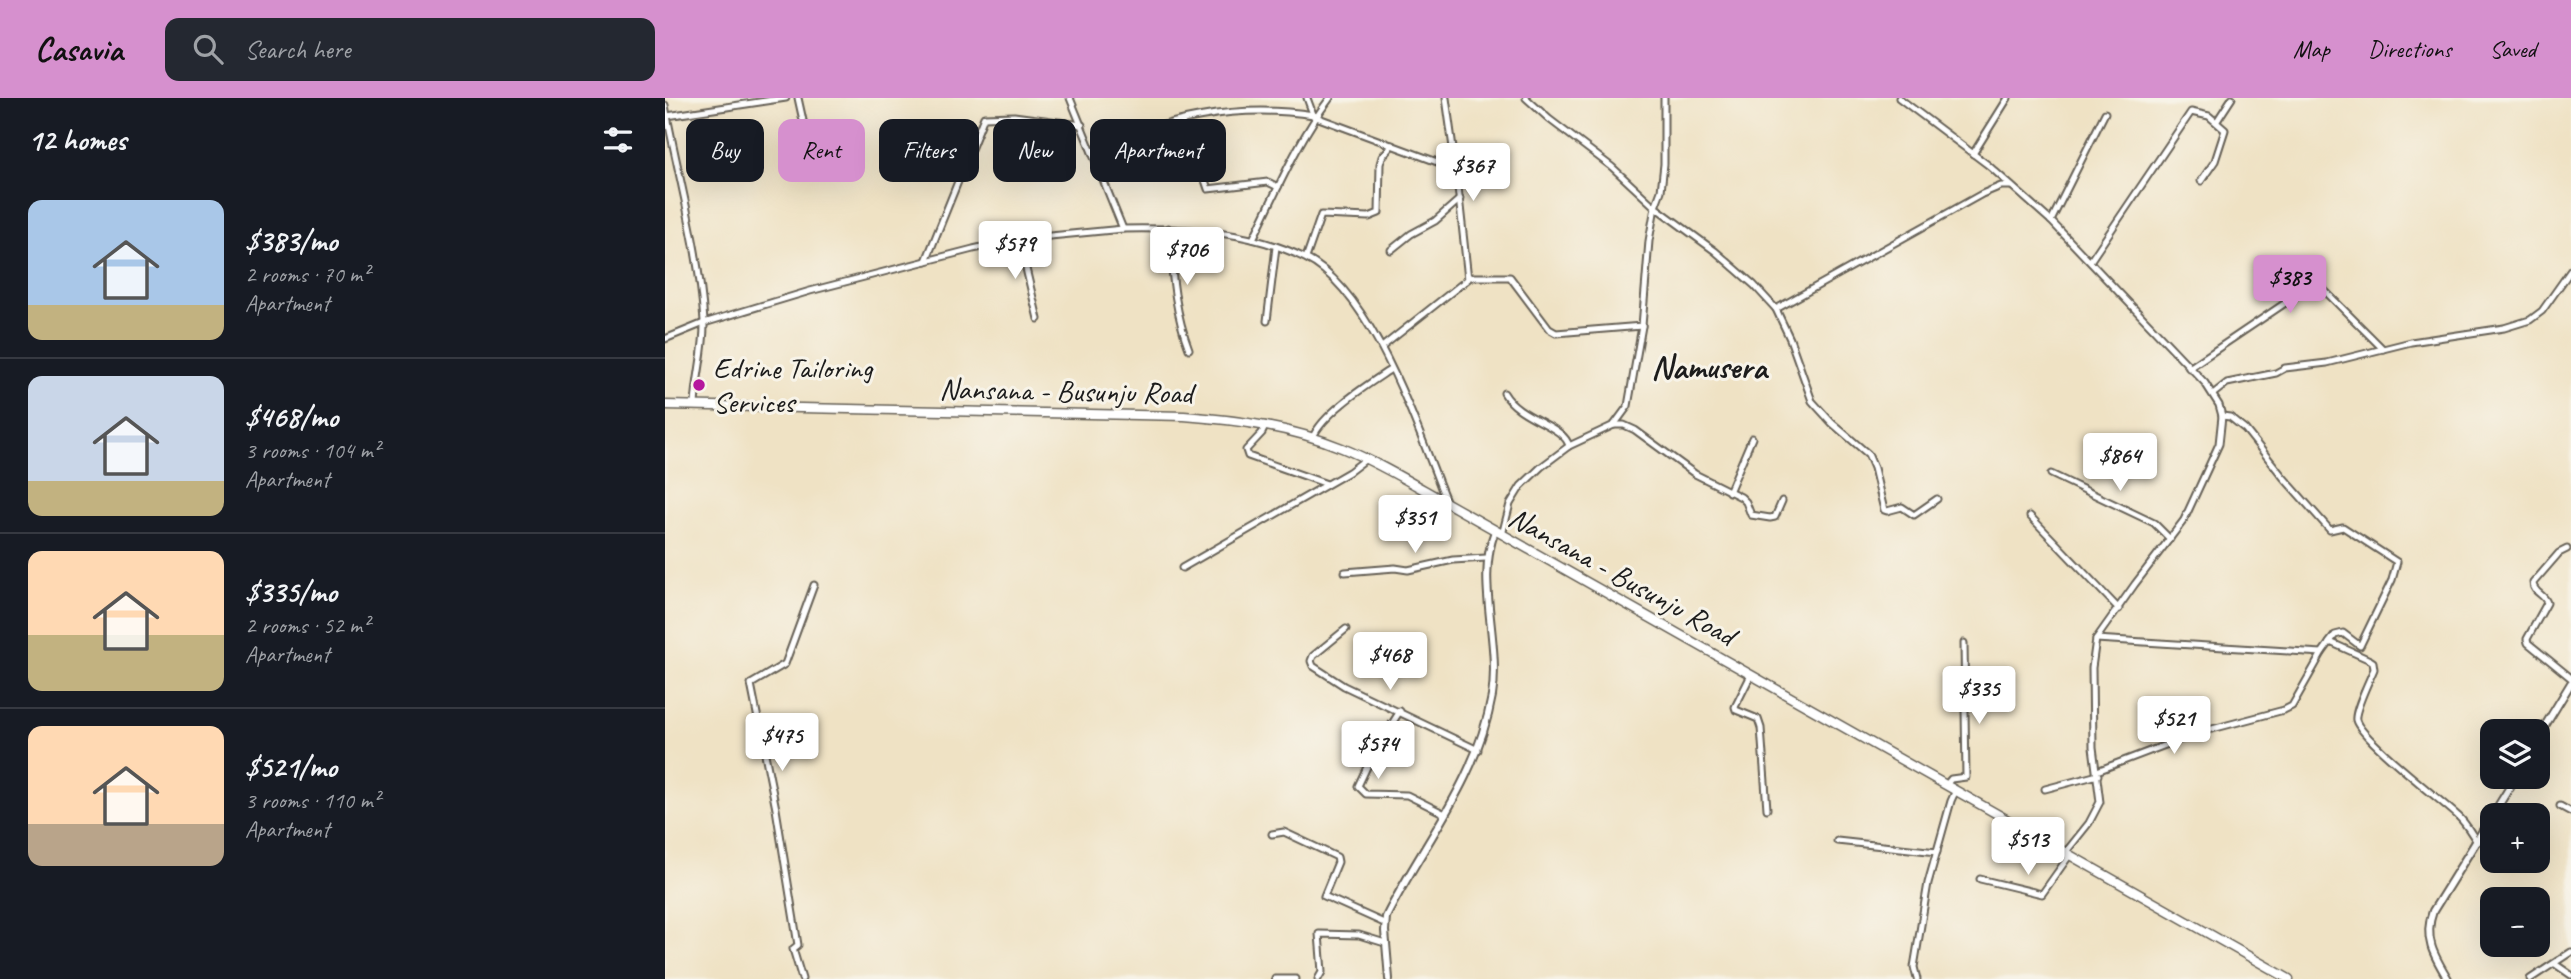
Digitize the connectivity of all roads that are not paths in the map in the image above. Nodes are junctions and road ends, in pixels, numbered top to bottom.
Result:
1 (786, 98) edge
2 (798, 98) edge
3 (1070, 98) edge
4 (1307, 98) edge
5 (1331, 98) edge
6 (1446, 98) edge
7 (1526, 98) edge
8 (1664, 98) edge
9 (1899, 98) edge
10 (2008, 98) edge
11 (2232, 98) edge
12 (665, 105) edge
13 (2105, 113) dead end
14 (667, 116) junction
15 (1314, 117) junction
16 (803, 119) edge
17 (1191, 119) edge
18 (2217, 121) junction
19 (1081, 125) junction
20 (1090, 144) edge
21 (1392, 145) junction
22 (1973, 154) junction
23 (1455, 169) junction
24 (2200, 181) dead end
25 (1105, 182) edge
26 (1205, 182) edge
27 (2013, 186) junction
28 (1278, 187) junction
29 (1460, 199) junction
30 (1655, 207) junction
31 (2051, 220) junction
32 (1168, 228) junction
33 (1123, 229) junction
34 (1019, 239) junction
35 (1253, 239) junction
36 (1276, 247) junction
37 (1391, 250) dead end
38 (1306, 258) junction
39 (2091, 260) junction
40 (926, 261) junction
41 (2571, 270) edge
42 (1468, 277) junction
43 (1776, 309) junction
44 (1038, 319) dead end
45 (1267, 321) dead end
46 (704, 323) junction
47 (1642, 326) junction
48 (665, 339) edge
49 (1382, 347) junction
50 (1189, 349) dead end
51 (2383, 349) junction
52 (2189, 368) junction
53 (1391, 369) junction
54 (1504, 393) dead end
55 (2213, 394) junction
56 (665, 405) edge
57 (695, 406) junction
58 (2222, 416) junction
59 (1266, 425) junction
60 (1614, 425) junction
61 (1313, 437) junction
62 (1752, 438) dead end
63 (1569, 446) junction
64 (1366, 459) junction
65 (2051, 474) dead end
66 (1328, 484) junction
67 (1729, 492) junction
68 (1937, 499) dead end
69 (1782, 500) dead end
70 (1447, 503) junction
71 (2031, 516) dead end
72 (1498, 533) junction
73 (2169, 539) junction
74 (2567, 549) dead end
75 (1486, 558) junction
76 (1182, 568) dead end
77 (1345, 572) dead end
78 (814, 584) dead end
79 (2119, 609) junction
80 (1346, 629) dead end
81 (2097, 639) junction
82 (1965, 643) dead end
83 (2329, 643) junction
84 (2322, 653) junction
85 (1751, 675) junction
86 (2571, 683) edge
87 (1400, 711) junction
88 (2549, 719) edge
89 (1478, 750) junction
90 (2097, 773) junction
91 (1946, 785) junction
92 (2045, 789) dead end
93 (1956, 790) junction
94 (2560, 806) dead end
95 (1767, 809) dead end
96 (2571, 812) edge
97 (1445, 814) junction
98 (1272, 834) dead end
99 (2480, 837) edge
100 (1837, 841) dead end
101 (2477, 842) junction
102 (1937, 852) junction
103 (2067, 855) junction
104 (1980, 879) dead end
105 (1384, 923) junction
106 (1385, 943) junction
107 (2571, 952) edge
108 (2555, 964) junction
109 (2571, 975) edge
110 (801, 979) edge
111 (1275, 979) edge
112 (1296, 979) edge
113 (1318, 979) edge
114 (1389, 979) edge
115 (1917, 979) edge
116 (2289, 979) edge
117 (2448, 979) edge
118 (2530, 979) edge

1 - 14 street
2 - 16 street
3 - 19 street
4 - 15 street
5 - 15 street
6 - 23 street
7 - 30 street
8 - 30 street
9 - 22 street
10 - 22 street
11 - 18 street
12 - 14 street
13 - 31 street
14 - 46 street
15 - 17 street
15 - 21 street
15 - 28 street
18 - 24 street
18 - 39 street
19 - 20 street
19 - 40 street
21 - 23 street
21 - 38 street
22 - 27 street
23 - 29 street
25 - 33 street
26 - 28 street
27 - 31 street
27 - 43 street
28 - 35 street
29 - 37 street
29 - 42 street
30 - 43 street
30 - 47 street
31 - 39 street
32 - 33 street
32 - 35 street
32 - 50 street
33 - 34 street
34 - 40 street
34 - 44 street
35 - 36 street
36 - 38 street
36 - 45 street
38 - 49 street
39 - 52 street
40 - 46 street
41 - 51 street
42 - 47 street
42 - 49 street
43 - 68 street
46 - 48 street
46 - 57 street
47 - 60 street
49 - 53 street
51 - 52 street
51 - 55 street
52 - 55 street
53 - 61 street
53 - 70 street
54 - 63 street
55 - 58 street
56 - 57 main road, Nansana - Busunju Road
57 - 59 main road, Nansana - Busunju Road
58 - 73 street
58 - 83 street
59 - 61 main road, Nansana - Busunju Road
59 - 66 street
60 - 63 street
60 - 67 street
61 - 64 main road, Nansana - Busunju Road
62 - 67 street
63 - 72 street
64 - 66 street
64 - 70 main road, Nansana - Busunju Road
65 - 73 street
66 - 76 street
67 - 69 street
70 - 72 main road, Nansana - Busunju Road
71 - 79 street
72 - 75 street
72 - 85 main road, Nansana - Busunju Road
73 - 79 street
74 - 86 street
75 - 77 street
75 - 89 street
78 - 110 street
79 - 81 street
80 - 87 street
81 - 84 street
81 - 90 street
82 - 91 street
83 - 84 street
83 - 101 street
84 - 90 street
85 - 91 main road, Nansana - Busunju Road
85 - 95 street
86 - 88 street
87 - 89 street
87 - 97 street
89 - 97 street
90 - 92 street
90 - 103 street
91 - 93 main road, Nansana - Busunju Road
93 - 102 street
93 - 103 main road, Nansana - Busunju Road
94 - 96 street
97 - 105 street
98 - 105 street
99 - 101 street
100 - 102 street
101 - 117 street
102 - 115 street
103 - 104 street
103 - 116 main road, Nansana - Busunju Road
105 - 106 street
106 - 113 street
106 - 114 street
107 - 108 street
108 - 109 street
108 - 118 street
111 - 112 street

